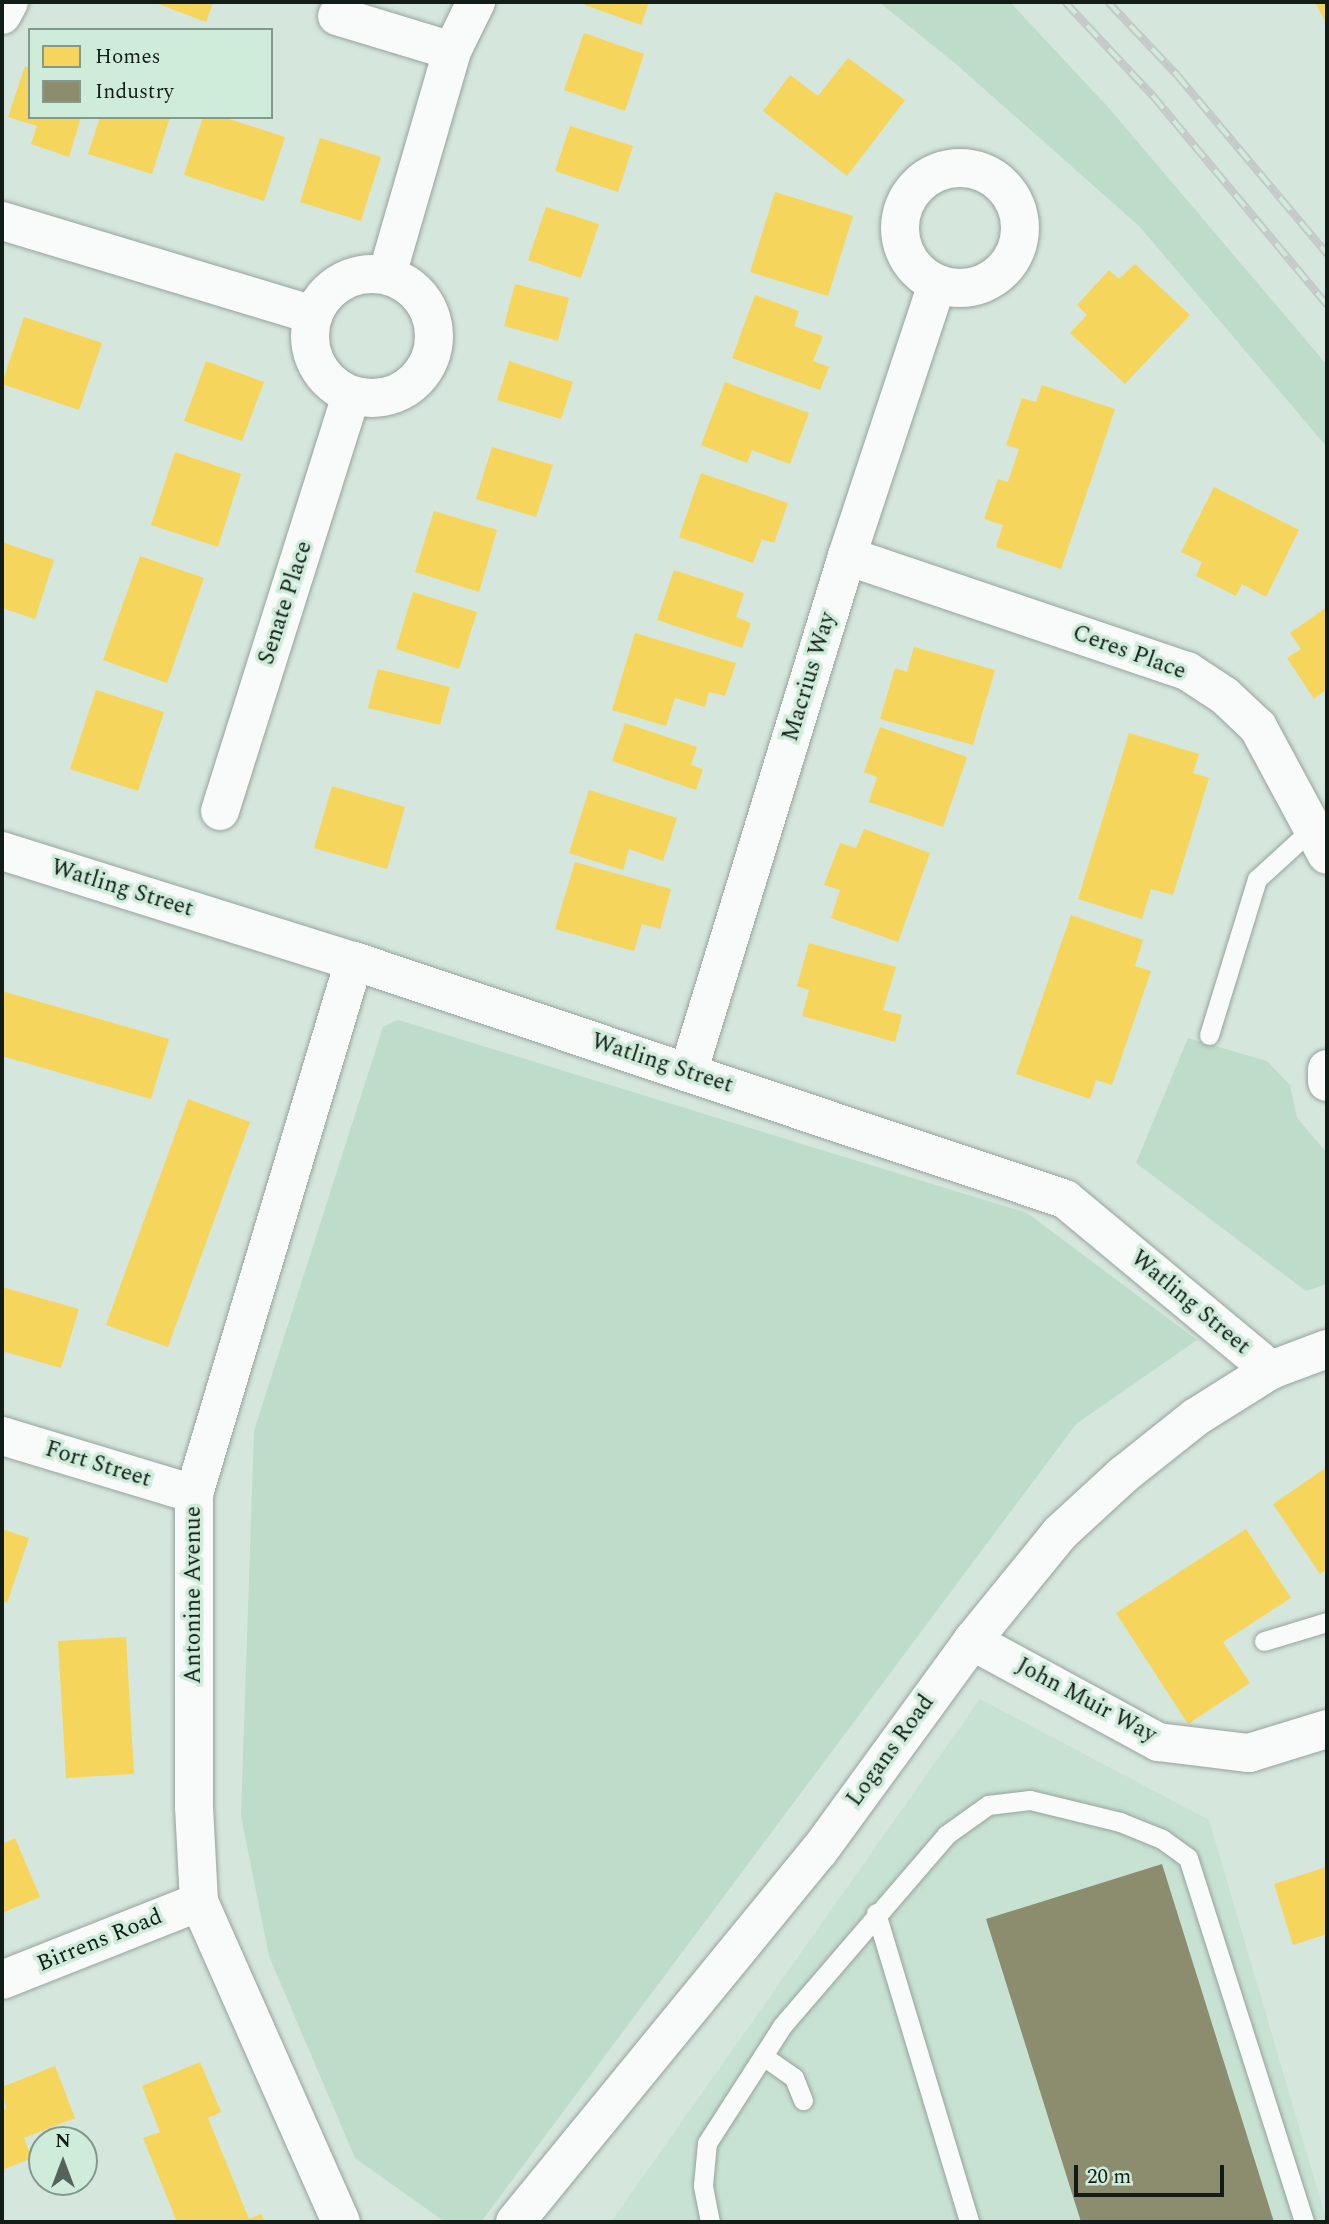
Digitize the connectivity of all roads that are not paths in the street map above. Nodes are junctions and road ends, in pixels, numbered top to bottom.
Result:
1 (9, 2) edge
2 (476, 2) edge
3 (2, 15) edge
4 (337, 16) dead end
5 (452, 51) junction
6 (2, 221) edge
7 (387, 275) junction
8 (937, 284) dead end
9 (313, 315) junction
10 (351, 395) junction
11 (847, 556) junction
12 (220, 811) dead end
13 (1321, 841) edge
14 (2, 851) edge
15 (354, 961) junction
16 (1209, 1035) dead end
17 (1327, 1069) edge
18 (688, 1073) junction
19 (1327, 1082) edge
20 (1327, 1349) edge
21 (1271, 1370) junction
22 (2, 1436) edge
23 (194, 1494) junction
24 (1327, 1622) edge
25 (972, 1641) junction
26 (1264, 1641) dead end
27 (1327, 1729) edge
28 (199, 1902) junction
29 (876, 1913) junction
30 (2, 1980) edge
31 (763, 2056) junction
32 (803, 2100) dead end
33 (527, 2219) edge
34 (341, 2222) edge
35 (710, 2222) edge
36 (969, 2222) edge
37 (1304, 2222) edge

1 - 3 street
2 - 5 street
4 - 5 street
5 - 7 street
6 - 9 street
7 - 9 street
7 - 10 street
8 - 11 street, Macrius Way
9 - 10 street
10 - 12 street, Senate Place
11 - 13 street, Ceres Place
11 - 18 street, Macrius Way
13 - 16 lane
14 - 15 street, Watling Street
15 - 18 street, Watling Street
15 - 23 street, Antonine Avenue
17 - 19 street
18 - 21 street, Watling Street
20 - 21 street, Logans Road
21 - 25 street, Logans Road
22 - 23 street, Fort Street
23 - 28 street, Antonine Avenue
24 - 26 lane
25 - 27 street, John Muir Way
25 - 33 street, Logans Road
28 - 30 street, Birrens Road
28 - 34 street, Antonine Avenue
29 - 31 lane
29 - 36 lane
29 - 37 lane
31 - 32 lane
31 - 35 lane

